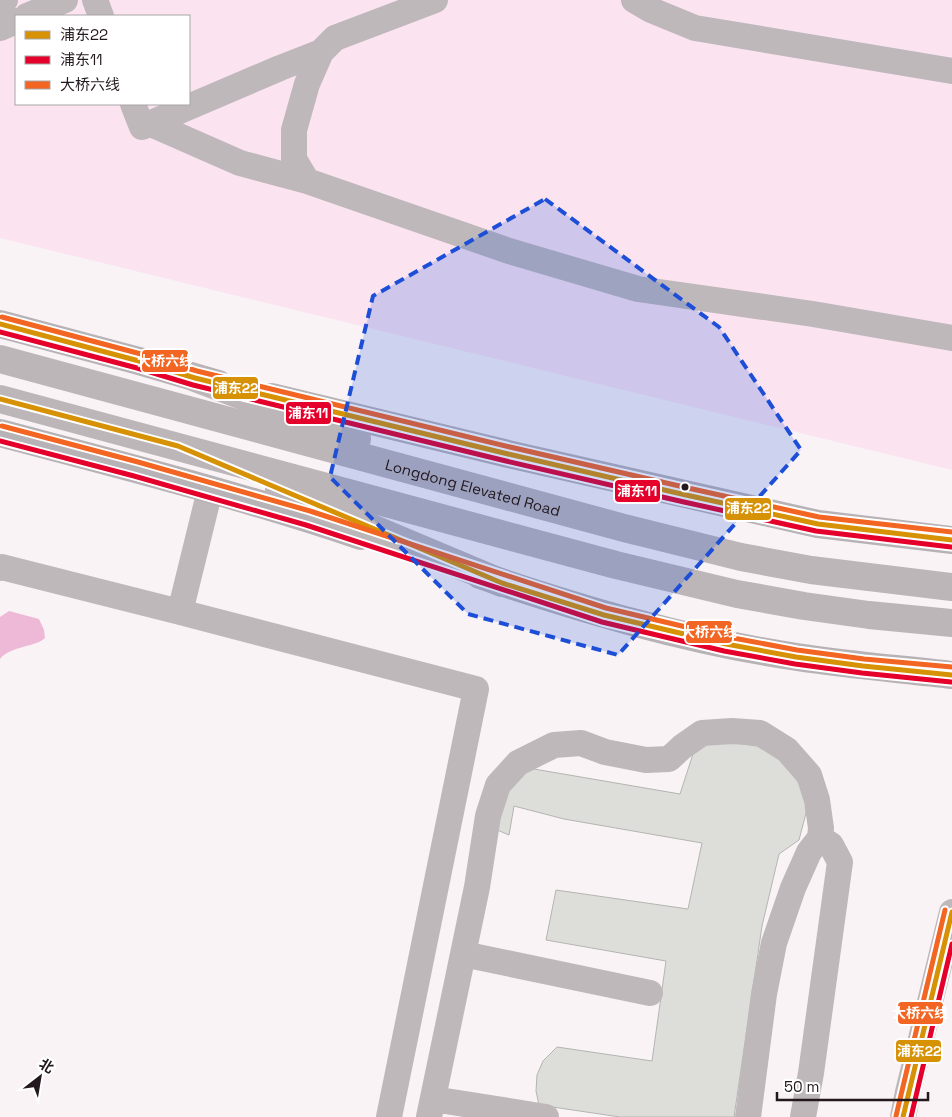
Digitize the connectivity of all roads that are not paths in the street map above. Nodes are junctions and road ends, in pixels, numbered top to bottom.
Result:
1 (5, 0) edge
2 (65, 0) edge
3 (95, 0) edge
4 (434, 0) edge
5 (634, 0) edge
6 (0, 2) edge
7 (29, 15) edge
8 (101, 15) edge
9 (15, 21) edge
10 (0, 28) edge
11 (321, 52) junction
12 (952, 71) edge
13 (190, 98) edge
14 (168, 105) edge
15 (141, 114) edge
16 (307, 181) junction
17 (0, 324) edge
18 (952, 338) edge
19 (0, 359) edge
20 (195, 378) junction
21 (0, 399) edge
22 (0, 433) edge
23 (178, 446) junction
24 (210, 490) junction
25 (513, 498) junction
26 (952, 540) edge
27 (0, 568) edge
28 (502, 582) junction
29 (952, 587) edge
30 (180, 612) junction
31 (952, 623) edge
32 (952, 675) edge
33 (820, 838) junction
34 (952, 912) edge
35 (463, 954) junction
36 (650, 993) dead end
37 (431, 1108) edge
38 (389, 1117) edge
39 (546, 1117) edge
40 (748, 1117) edge
41 (803, 1117) edge
42 (903, 1117) edge

1 - 6 street
2 - 7 street
3 - 8 street
4 - 11 street
5 - 12 street
9 - 10 street
11 - 13 street
11 - 16 street
14 - 15 street
15 - 16 street
16 - 18 street
17 - 20 main road
19 - 25 highway, Longdong Elevated Road
20 - 25 highway
20 - 26 main road
21 - 23 highway
22 - 24 main road
23 - 28 highway
23 - 31 highway
24 - 28 main road
24 - 30 street
25 - 29 highway, Longdong Elevated Road
27 - 30 street
28 - 32 main road
30 - 38 street
33 - 35 street
33 - 40 street
33 - 41 street
34 - 42 street
35 - 36 street
35 - 37 street
37 - 39 street

